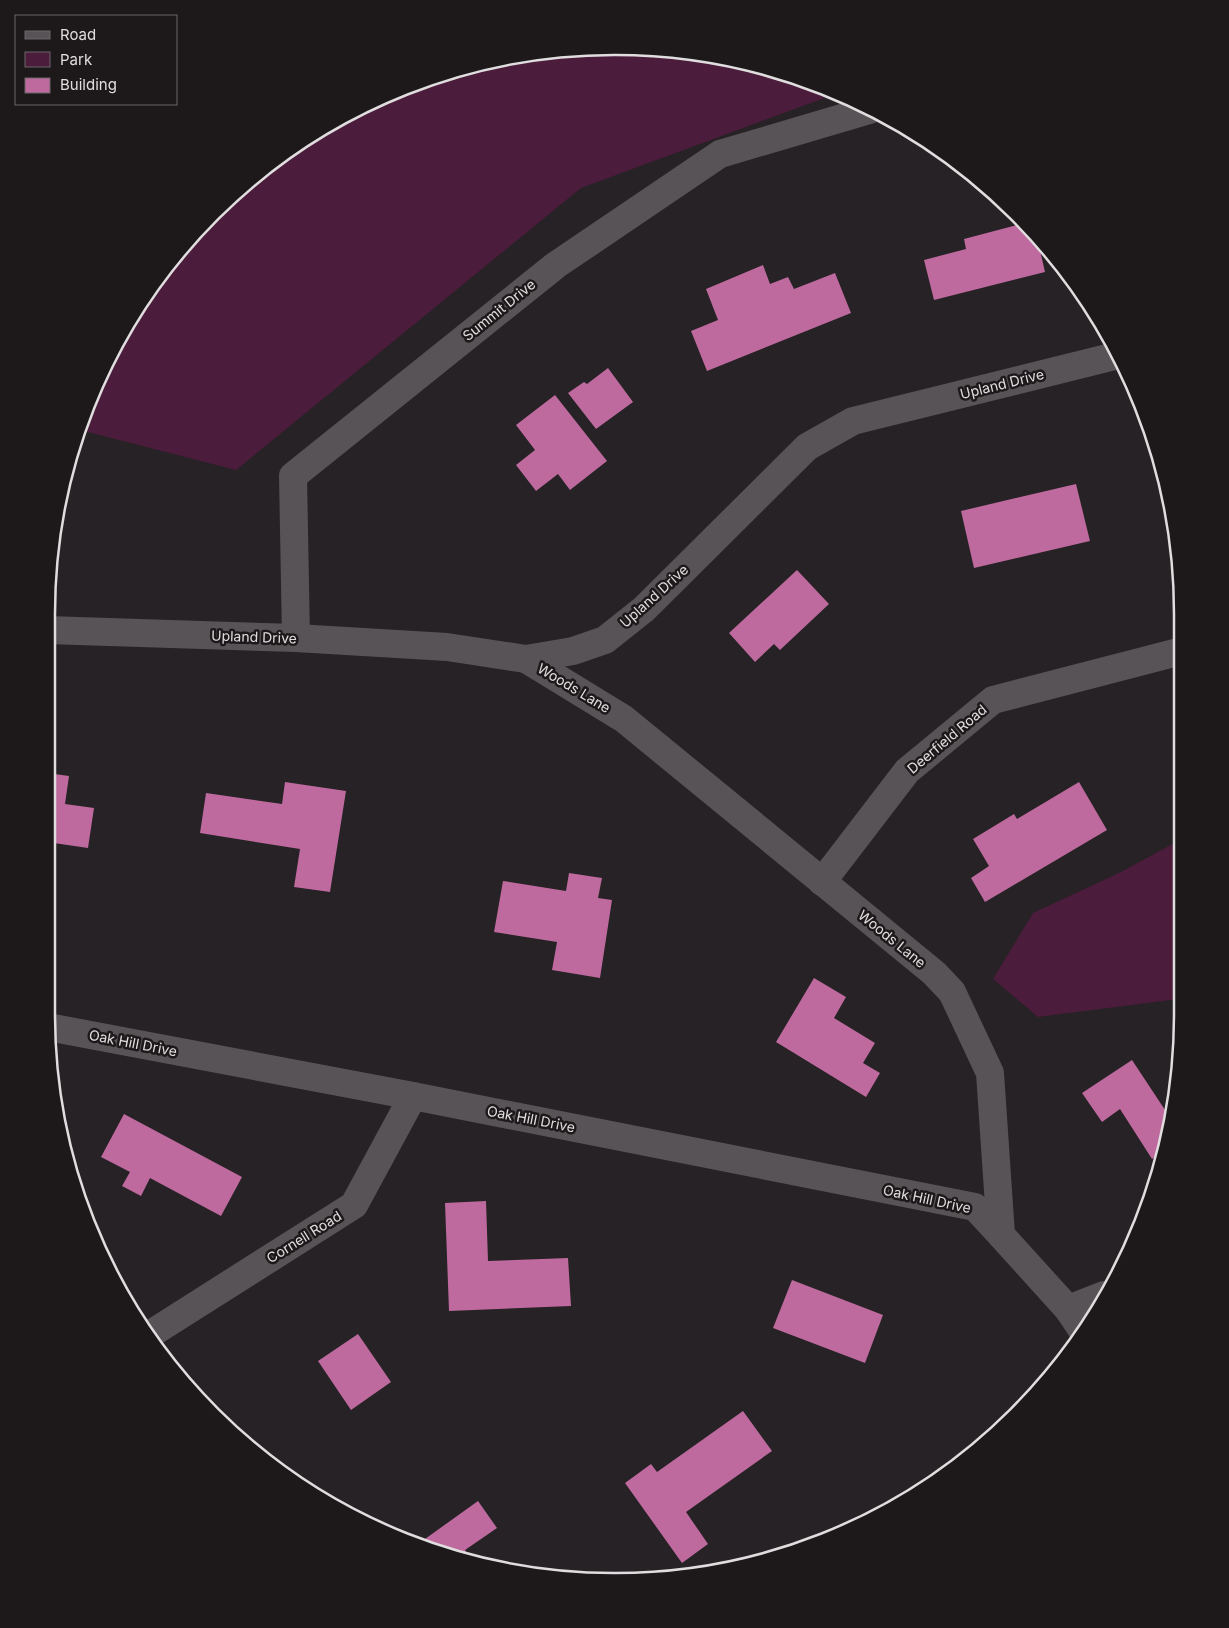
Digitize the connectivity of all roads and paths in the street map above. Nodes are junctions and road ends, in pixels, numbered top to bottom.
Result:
1 (861, 113) edge
2 (1111, 357) edge
3 (55, 630) edge
4 (296, 638) junction
5 (1174, 653) edge
6 (526, 659) junction
7 (822, 882) junction
8 (55, 1028) edge
9 (413, 1096) junction
10 (1002, 1236) junction
11 (1096, 1298) edge
12 (1068, 1309) junction
13 (1079, 1325) edge
14 (154, 1331) edge

1 - 4 street, Summit Drive
2 - 6 street, Upland Drive
3 - 4 street, Upland Drive
4 - 6 street, Upland Drive
5 - 7 street, Deerfield Road
6 - 7 street, Woods Lane
7 - 10 street, Woods Lane
8 - 9 street, Oak Hill Drive
9 - 10 street, Oak Hill Drive
9 - 14 street, Cornell Road
10 - 12 street
11 - 12 street
12 - 13 street

